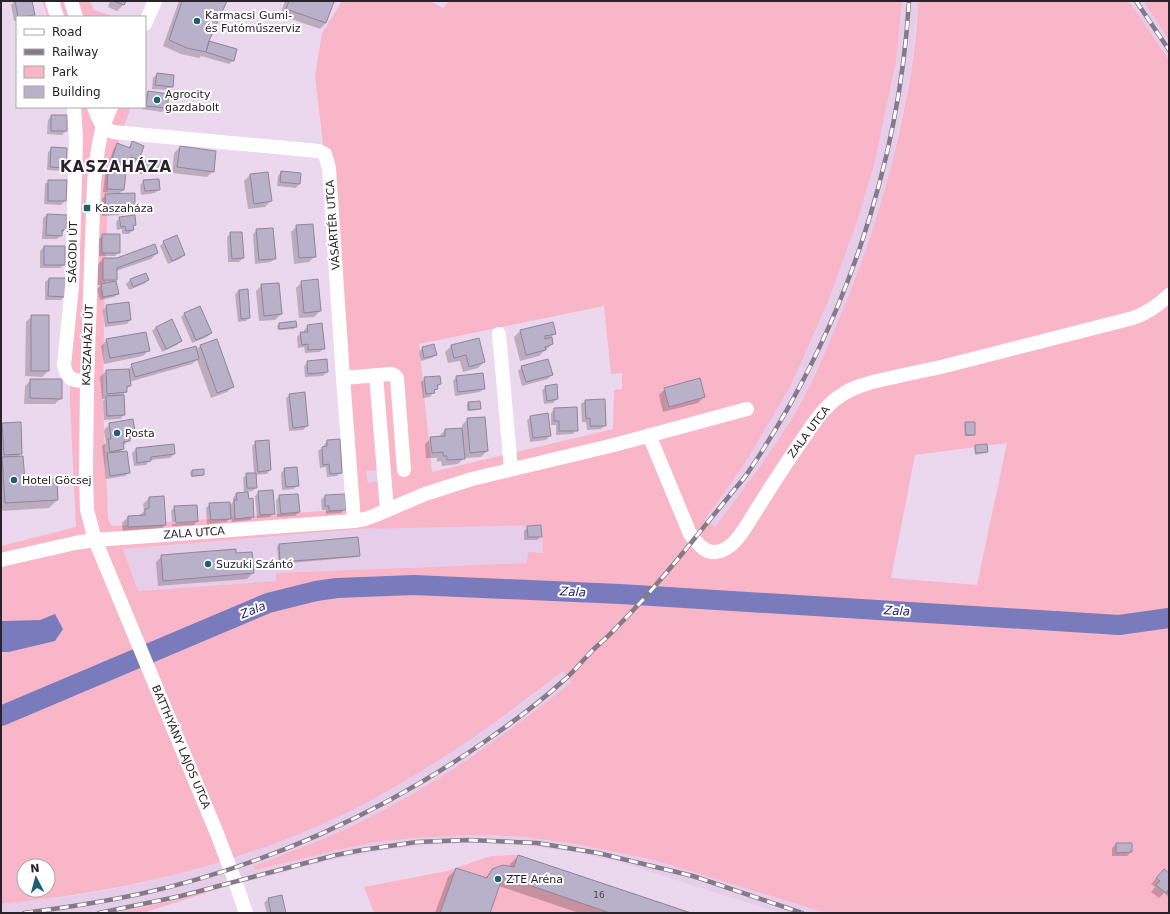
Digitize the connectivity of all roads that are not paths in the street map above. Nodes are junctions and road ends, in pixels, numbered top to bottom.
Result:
1 (52, 1) edge
2 (71, 1) edge
3 (154, 1) edge
4 (57, 16) edge
5 (76, 16) edge
6 (146, 21) edge
7 (74, 108) edge
8 (94, 108) edge
9 (111, 108) edge
10 (103, 127) junction
11 (1168, 297) edge
12 (499, 334) dead end
13 (376, 375) junction
14 (342, 378) junction
15 (87, 381) junction
16 (747, 409) dead end
17 (649, 435) junction
18 (512, 469) junction
19 (384, 470) junction
20 (387, 510) junction
21 (354, 521) junction
22 (95, 540) junction
23 (1, 560) edge
24 (112, 582) joint
25 (246, 913) edge

1 - 4 street
2 - 5 street
3 - 6 street
7 - 15 street, SÁGODI ÚT
8 - 10 street
9 - 10 street, KASZAHÁZI ÚT
10 - 14 street, VÁSÁRTÉR UTCA
10 - 15 street, KASZAHÁZI ÚT
11 - 17 street, ZALA UTCA
12 - 18 street
13 - 14 street
13 - 19 street
13 - 19 street
14 - 21 street, VÁSÁRTÉR UTCA
15 - 22 street, KASZAHÁZI ÚT
16 - 17 street, ZALA UTCA
17 - 18 street, ZALA UTCA
18 - 20 street, ZALA UTCA
19 - 20 street
20 - 21 street, ZALA UTCA
21 - 22 street, ZALA UTCA
22 - 23 street, ZALA UTCA
22 - 24 street, KASZAHÁZI ÚT
24 - 25 street, BATTHYÁNY LAJOS UTCA

